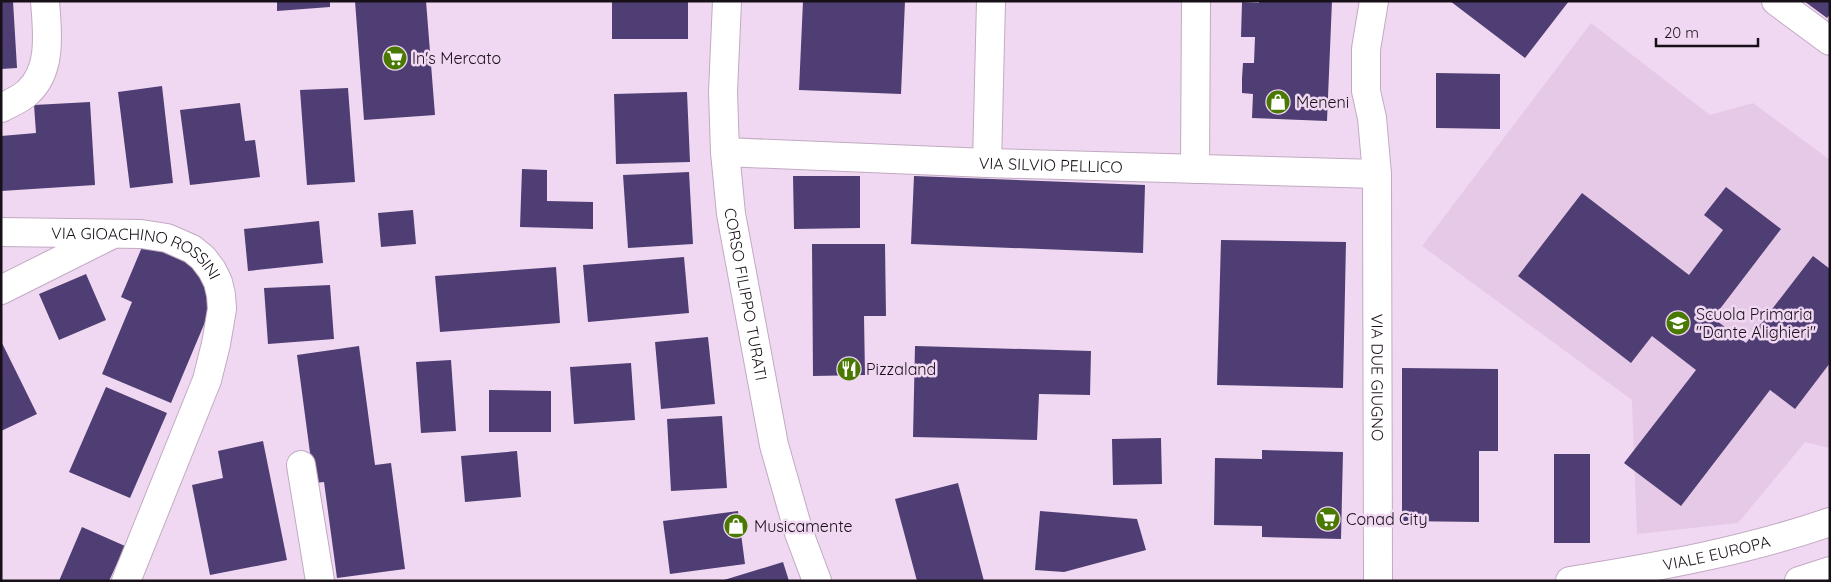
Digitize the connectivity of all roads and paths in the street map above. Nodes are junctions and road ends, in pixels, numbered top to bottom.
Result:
1 (45, 1) edge
2 (727, 1) edge
3 (991, 1) edge
4 (1196, 1) edge
5 (1374, 1) edge
6 (1776, 1) edge
7 (1830, 41) edge
8 (1, 108) edge
9 (725, 152) junction
10 (987, 163) junction
11 (1195, 169) junction
12 (1377, 174) junction
13 (1, 232) edge
14 (112, 234) junction
15 (1, 290) edge
16 (301, 465) dead end
17 (1830, 522) edge
18 (1830, 571) edge
19 (126, 581) edge
20 (320, 581) edge
21 (817, 581) edge
22 (1378, 581) edge
23 (1570, 581) edge
24 (1799, 581) edge

1 - 8 street
2 - 9 street, CORSO FILIPPO TURATI
3 - 10 street
4 - 11 street
5 - 12 street, VIA DUE GIUGNO
6 - 7 street
9 - 10 street, VIA SILVIO PELLICO
9 - 21 street, CORSO FILIPPO TURATI
10 - 11 street, VIA SILVIO PELLICO
11 - 12 street, VIA SILVIO PELLICO
12 - 22 street, VIA DUE GIUGNO
13 - 14 street, VIA GIOACHINO ROSSINI
14 - 15 street
14 - 19 street, VIA GIOACHINO ROSSINI
16 - 20 street
17 - 23 street, VIALE EUROPA
18 - 24 street

